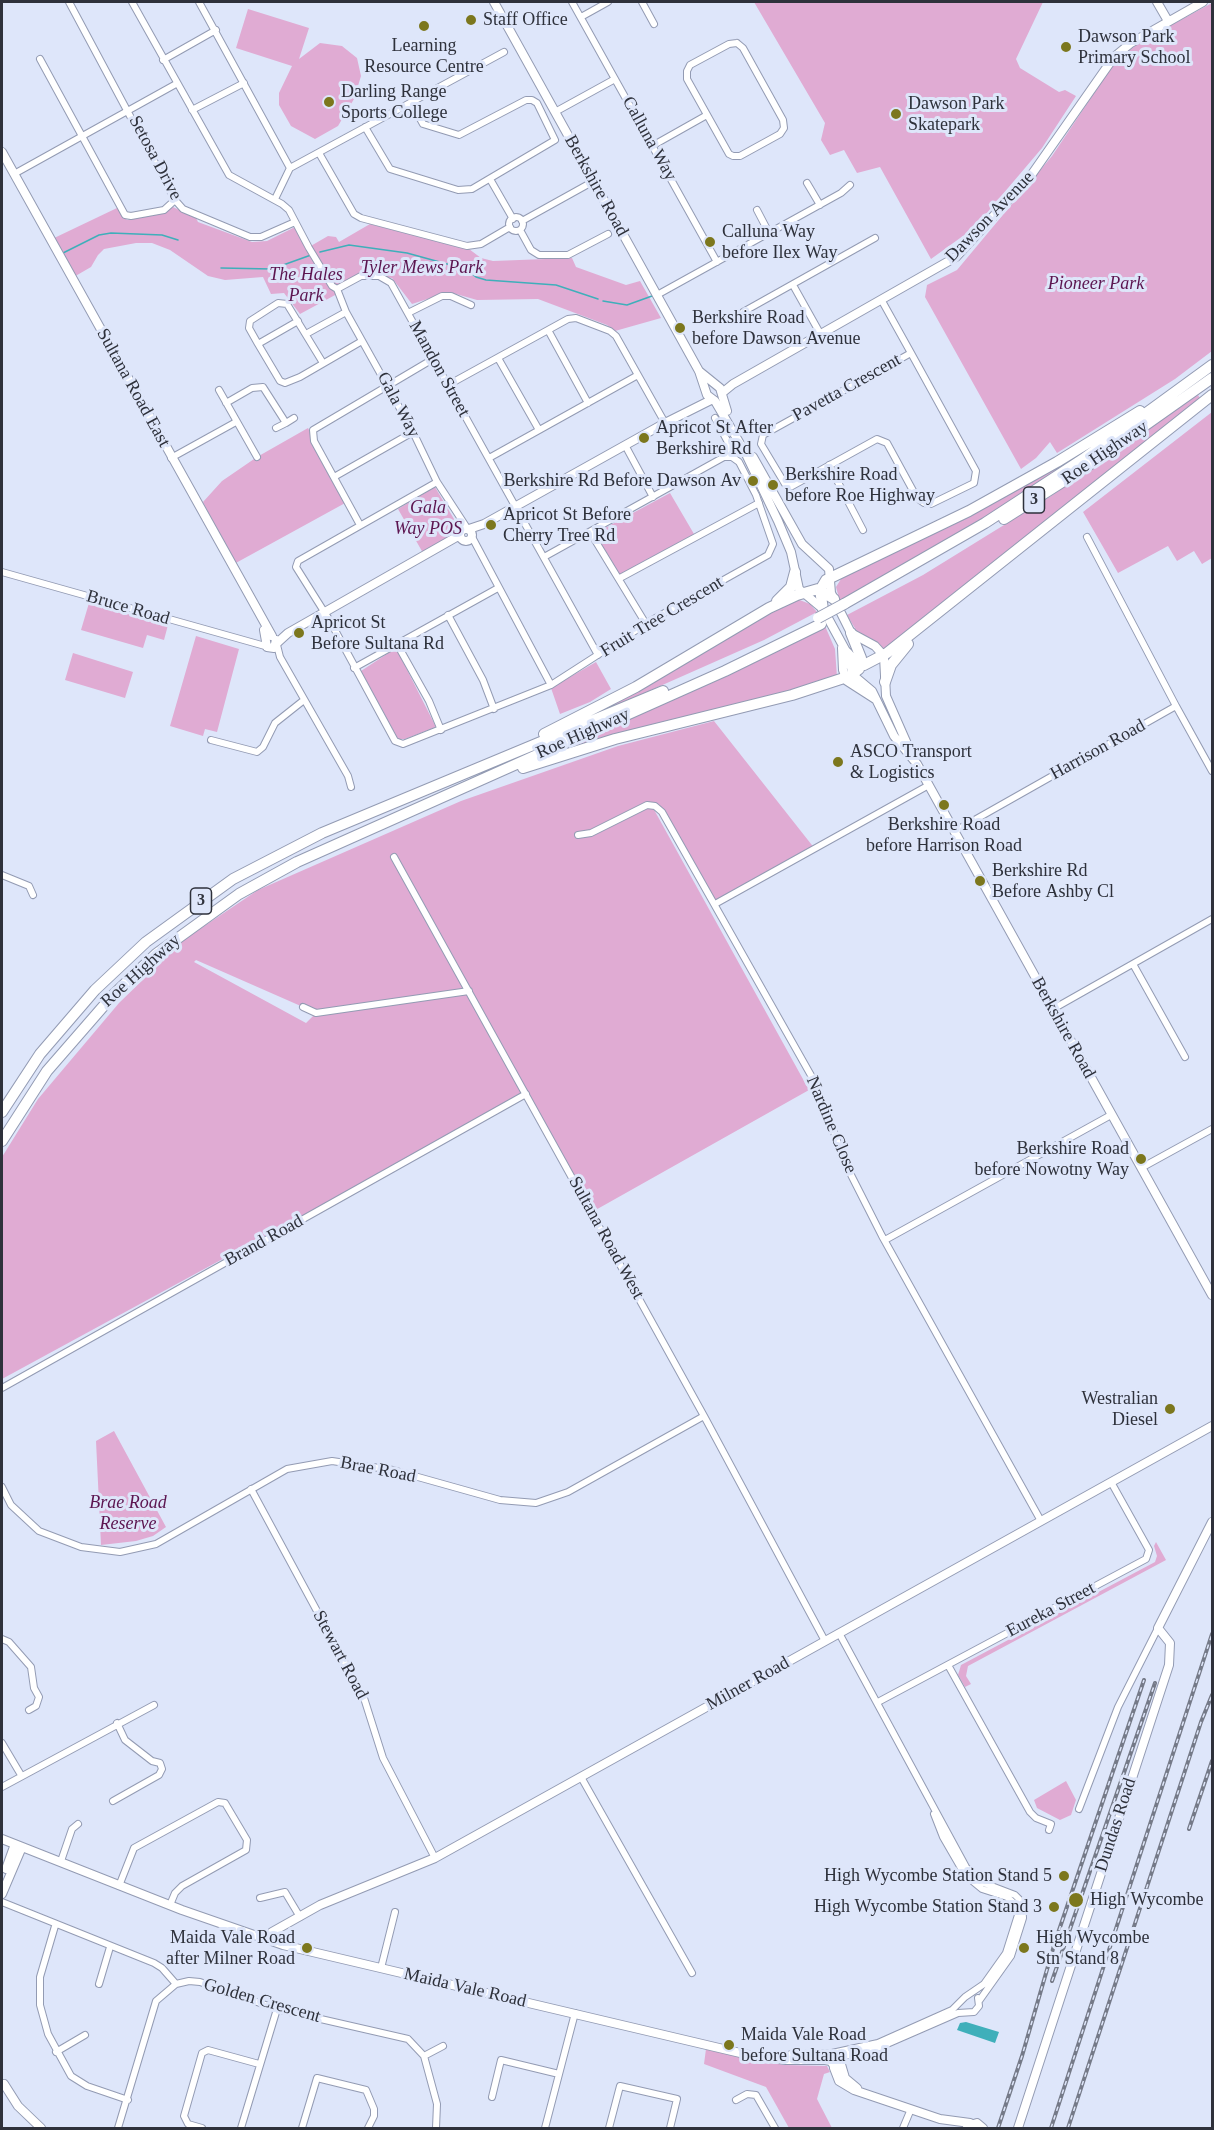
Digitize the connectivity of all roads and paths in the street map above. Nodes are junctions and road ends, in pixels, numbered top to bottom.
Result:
1 (69, 2) edge
2 (132, 2) edge
3 (199, 2) edge
4 (494, 2) edge
5 (572, 2) edge
6 (608, 2) edge
7 (642, 2) edge
8 (1157, 2) edge
9 (1162, 2) edge
10 (1203, 2) edge
11 (581, 16) junction
12 (1170, 20) junction
13 (654, 24) dead end
14 (216, 30) junction
15 (504, 52) dead end
16 (40, 59) dead end
17 (163, 60) junction
18 (615, 79) junction
19 (244, 83) junction
20 (176, 84) junction
21 (411, 102) junction
22 (192, 110) junction
23 (129, 111) junction
24 (555, 112) junction
25 (708, 115) junction
26 (365, 127) junction
27 (83, 135) junction
28 (652, 146) junction
29 (2, 152) edge
30 (319, 153) junction
31 (293, 167) junction
32 (14, 174) junction
33 (490, 179) junction
34 (594, 181) junction
35 (807, 183) dead end
36 (850, 185) dead end
37 (274, 199) junction
38 (175, 200) junction
39 (820, 205) junction
40 (757, 210) dead end
41 (513, 219) junction
42 (522, 221) junction
43 (295, 222) junction
44 (510, 227) junction
45 (520, 230) junction
46 (769, 233) junction
47 (608, 234) dead end
48 (875, 238) dead end
49 (717, 262) junction
50 (793, 285) junction
51 (337, 290) junction
52 (657, 296) junction
53 (882, 301) junction
54 (471, 305) dead end
55 (346, 312) junction
56 (743, 312) dead end
57 (408, 313) junction
58 (298, 321) junction
59 (548, 330) junction
60 (306, 334) junction
61 (821, 335) junction
62 (363, 341) junction
63 (258, 344) junction
64 (911, 353) junction
65 (498, 358) junction
66 (433, 359) junction
67 (322, 363) junction
68 (1212, 364) edge
69 (638, 375) junction
70 (1212, 378) edge
71 (387, 384) junction
72 (448, 385) junction
73 (1185, 386) junction
74 (219, 390) dead end
75 (715, 394) junction
76 (1212, 395) edge
77 (226, 403) junction
78 (588, 403) junction
79 (294, 418) dead end
80 (715, 418) dead end
81 (236, 422) junction
82 (286, 423) junction
83 (665, 423) junction
84 (276, 428) dead end
85 (539, 430) junction
86 (413, 432) junction
87 (625, 445) junction
88 (257, 457) dead end
89 (732, 457) junction
90 (171, 458) junction
91 (489, 458) junction
92 (829, 465) junction
93 (334, 477) junction
94 (437, 482) junction
95 (653, 497) junction
96 (759, 502) junction
97 (516, 506) junction
98 (360, 525) junction
99 (863, 530) dead end
100 (590, 532) junction
101 (467, 534) junction
102 (1087, 537) dead end
103 (544, 557) junction
104 (2, 572) edge
105 (795, 572) junction
106 (829, 574) junction
107 (620, 578) junction
108 (498, 588) junction
109 (820, 590) junction
110 (803, 593) junction
111 (842, 605) junction
112 (769, 609) junction
113 (322, 612) junction
114 (448, 615) junction
115 (821, 617) junction
116 (646, 624) junction
117 (917, 632) junction
118 (851, 633) junction
119 (841, 641) junction
120 (271, 642) junction
121 (398, 644) junction
122 (847, 653) junction
123 (598, 655) junction
124 (884, 656) junction
125 (860, 665) junction
126 (354, 668) junction
127 (849, 679) junction
128 (885, 682) junction
129 (551, 685) junction
130 (304, 700) junction
131 (1176, 706) junction
132 (494, 709) junction
133 (441, 730) junction
134 (211, 740) dead end
135 (914, 761) junction
136 (485, 765) junction
137 (1212, 771) edge
138 (476, 781) junction
139 (929, 785) junction
140 (351, 787) dead end
141 (955, 831) junction
142 (578, 835) dead end
143 (394, 857) dead end
144 (2, 875) edge
145 (33, 895) dead end
146 (715, 904) junction
147 (1212, 919) edge
148 (1133, 964) junction
149 (469, 991) junction
150 (303, 1007) dead end
151 (1053, 1009) junction
152 (1185, 1057) dead end
153 (526, 1094) junction
154 (2, 1112) edge
155 (1111, 1115) junction
156 (1212, 1129) edge
157 (2, 1142) edge
158 (1141, 1168) junction
159 (885, 1239) junction
160 (1212, 1295) edge
161 (2, 1388) edge
162 (704, 1416) junction
163 (1212, 1426) edge
164 (1111, 1482) junction
165 (2, 1487) edge
166 (250, 1489) junction
167 (1041, 1521) junction
168 (1212, 1522) edge
169 (1158, 1628) junction
170 (839, 1633) junction
171 (2, 1639) edge
172 (827, 1640) junction
173 (948, 1665) junction
174 (878, 1702) junction
175 (154, 1704) dead end
176 (29, 1710) dead end
177 (117, 1723) junction
178 (2, 1743) edge
179 (21, 1775) junction
180 (581, 1777) junction
181 (2, 1786) edge
182 (928, 1796) junction
183 (113, 1801) dead end
184 (1079, 1809) dead end
185 (78, 1824) dead end
186 (1051, 1824) dead end
187 (2, 1839) edge
188 (18, 1845) junction
189 (435, 1858) junction
190 (61, 1861) junction
191 (2, 1881) edge
192 (118, 1883) junction
193 (2, 1894) edge
194 (260, 1898) dead end
195 (2, 1902) edge
196 (172, 1904) junction
197 (2, 1907) edge
198 (395, 1912) dead end
199 (23, 1913) junction
200 (300, 1917) junction
201 (56, 1926) junction
202 (268, 1941) junction
203 (110, 1947) junction
204 (381, 1968) junction
205 (692, 1973) dead end
206 (99, 1984) dead end
207 (176, 1984) junction
208 (969, 1995) junction
209 (962, 2001) junction
210 (979, 2001) junction
211 (277, 2009) junction
212 (969, 2012) junction
213 (575, 2013) junction
214 (85, 2035) dead end
215 (443, 2046) dead end
216 (56, 2052) junction
217 (424, 2056) junction
218 (836, 2059) junction
219 (259, 2064) junction
220 (559, 2074) junction
221 (2, 2085) edge
222 (492, 2097) dead end
223 (128, 2100) junction
224 (736, 2100) dead end
225 (911, 2109) junction
226 (940, 2119) junction
227 (968, 2126) edge
228 (41, 2128) edge
229 (118, 2128) edge
230 (202, 2128) edge
231 (241, 2128) edge
232 (302, 2128) edge
233 (368, 2128) edge
234 (436, 2128) edge
235 (545, 2128) edge
236 (609, 2128) edge
237 (670, 2128) edge
238 (775, 2128) edge
239 (903, 2128) edge
240 (959, 2128) edge
241 (983, 2128) edge
242 (1018, 2128) edge

1 - 23 street, Setosa Drive
2 - 17 street
3 - 14 street
4 - 24 main road, Berkshire Road
5 - 11 street, Calluna Way
6 - 11 street
7 - 13 street
8 - 12 main road
9 - 12 main road
10 - 12 main road, Dawson Avenue
11 - 18 street, Calluna Way
12 - 53 main road, Dawson Avenue
14 - 17 street
14 - 19 street
15 - 21 street
16 - 27 street
17 - 20 street
18 - 24 street
18 - 28 street, Calluna Way
19 - 22 street
19 - 31 street
20 - 22 street
20 - 23 street
21 - 26 street
21 - 33 street
22 - 37 street
23 - 27 street
23 - 38 street, Setosa Drive
24 - 34 main road, Berkshire Road
25 - 25 street
25 - 28 street
26 - 30 street
26 - 33 street
27 - 32 street
27 - 38 street
28 - 49 street, Calluna Way
29 - 32 main road, Sultana Road East
30 - 31 street
30 - 44 street
31 - 37 street
32 - 90 main road, Sultana Road East
33 - 41 street
34 - 42 street
34 - 52 main road, Berkshire Road
35 - 39 street
36 - 39 street
37 - 43 street, Gala Way
38 - 43 street, Setosa Drive
39 - 46 street
40 - 46 street
41 - 42 street
41 - 44 street
42 - 45 street
43 - 51 street, Gala Way
44 - 45 street
45 - 47 street
46 - 49 street
48 - 50 street
49 - 52 street
50 - 56 street
50 - 61 street
51 - 55 street, Gala Way
51 - 57 street, Mandon Street
52 - 75 main road, Berkshire Road
53 - 61 main road, Dawson Avenue
53 - 64 street, Pavetta Crescent
54 - 57 street
55 - 60 street
55 - 62 street, Gala Way
57 - 66 street, Mandon Street
58 - 60 street
58 - 63 street
58 - 63 street
59 - 65 street
59 - 69 street
59 - 78 street
60 - 67 street
61 - 75 main road, Dawson Avenue
62 - 67 street
62 - 71 street, Gala Way
63 - 67 street
64 - 92 street, Pavetta Crescent
64 - 92 street, Pavetta Crescent
65 - 72 street
65 - 85 street
66 - 71 street
66 - 72 street, Mandon Street
68 - 73 highway, Roe Highway / 3
69 - 78 street
69 - 83 street
70 - 111 highway, Roe Highway / 3
71 - 86 street, Gala Way
71 - 93 street
72 - 91 street, Mandon Street
73 - 106 highway
73 - 111 highway, Roe Highway / 3
74 - 77 street
75 - 83 main road, Dawson Avenue
75 - 105 main road, Berkshire Road
75 - 106 main road, Berkshire Road
76 - 117 highway
77 - 81 street
77 - 82 street
78 - 85 street
79 - 82 street
80 - 89 street, Fruit Tree Crescent
81 - 88 street
81 - 90 street
82 - 84 street
83 - 87 main road, Dawson Avenue
85 - 91 street
86 - 93 street
86 - 94 street, Gala Way
87 - 95 street
87 - 97 main road, Dawson Avenue
89 - 95 street
89 - 96 street, Fruit Tree Crescent
90 - 120 main road, Sultana Road East
91 - 97 street, Mandon Street
92 - 99 street
93 - 98 street
94 - 98 street
94 - 101 street, Gala Way
95 - 100 street
96 - 107 street
96 - 116 street, Fruit Tree Crescent
97 - 101 main road, Dawson Avenue
97 - 103 street, Mandon Street
98 - 113 street, Fruit Tree Crescent
100 - 103 street
100 - 107 street
101 - 108 street, Gala Way
101 - 113 main road, Dawson Avenue
102 - 131 street
103 - 123 street, Mandon Street
104 - 120 street, Bruce Road
105 - 110 main road, Berkshire Road
105 - 112 highway
106 - 109 highway
106 - 111 main road
107 - 116 street
108 - 114 street
108 - 129 street, Gala Way
109 - 110 highway
109 - 111 highway
109 - 115 highway
110 - 112 highway
110 - 115 main road
111 - 115 highway, Roe Highway / 3
111 - 118 main road
112 - 136 highway
113 - 120 main road, Dawson Avenue
113 - 126 street, Fruit Tree Crescent
114 - 121 street
114 - 132 street
115 - 119 main road
115 - 136 highway, Roe Highway / 3
115 - 138 highway, Roe Highway / 3
116 - 123 street, Fruit Tree Crescent
117 - 124 highway
117 - 128 highway
118 - 124 main road
118 - 125 highway
119 - 122 main road
119 - 127 main road
120 - 130 street, Sultana Road East
121 - 126 street
121 - 133 street
122 - 125 highway
122 - 127 main road
123 - 129 street, Fruit Tree Crescent
124 - 125 highway
124 - 128 main road, Berkshire Road
125 - 127 highway
126 - 133 street, Fruit Tree Crescent
127 - 135 main road, Berkshire Road
127 - 138 highway
128 - 135 main road, Berkshire Road
129 - 132 street, Fruit Tree Crescent
130 - 134 street
130 - 140 street, Sultana Road East
131 - 137 street
131 - 141 street, Harrison Road
132 - 133 street, Fruit Tree Crescent
135 - 139 main road, Berkshire Road
136 - 154 highway, Roe Highway / 3
138 - 157 highway, Roe Highway / 3
139 - 141 main road, Berkshire Road
139 - 146 street
141 - 151 main road, Berkshire Road
142 - 146 street, Nardine Close
143 - 149 street, Sultana Road West
144 - 145 street
146 - 159 street, Nardine Close
147 - 148 street
148 - 151 street
148 - 152 street
149 - 150 street
149 - 153 street, Sultana Road West
151 - 155 main road, Berkshire Road
153 - 161 street, Brand Road
153 - 162 street, Sultana Road West
155 - 158 main road, Berkshire Road
155 - 159 street
156 - 158 street
158 - 160 main road, Berkshire Road
159 - 167 street, Nardine Close
162 - 166 street, Brae Road
162 - 172 street, Sultana Road West
163 - 164 main road, Milner Road
164 - 167 main road, Milner Road
164 - 173 street, Eureka Street
165 - 166 street, Brae Road
166 - 189 street, Stewart Road
167 - 170 main road, Milner Road
168 - 169 main road
169 - 184 street
169 - 242 main road, Dundas Road
170 - 172 main road, Milner Road
170 - 174 street
171 - 176 street
172 - 180 main road, Milner Road
173 - 174 street, Eureka Street
173 - 186 street
174 - 182 street
175 - 177 street
177 - 179 street
177 - 183 street
178 - 179 street
179 - 181 street
180 - 189 main road, Milner Road
180 - 205 street
182 - 208 street
182 - 210 street
185 - 190 street
187 - 188 main road, Maida Vale Road
188 - 190 main road, Maida Vale Road
188 - 191 main road
188 - 193 main road
189 - 200 main road, Milner Road
190 - 192 main road, Maida Vale Road
192 - 196 main road, Maida Vale Road
192 - 196 street
194 - 200 street
195 - 199 street
196 - 202 main road, Maida Vale Road
197 - 199 street
198 - 204 street
199 - 201 street
200 - 202 main road, Milner Road
201 - 203 street
201 - 216 street
202 - 204 main road, Maida Vale Road
203 - 206 street
203 - 207 street
204 - 213 main road, Maida Vale Road
207 - 211 street, Golden Crescent
207 - 223 street
208 - 209 street
208 - 210 street
209 - 212 street
209 - 218 street
210 - 212 street
211 - 217 street, Golden Crescent
211 - 219 street
212 - 218 street
213 - 218 main road, Maida Vale Road
213 - 220 street
214 - 216 street
215 - 217 street
216 - 223 street
217 - 234 street
218 - 225 main road
219 - 230 street
219 - 231 street
220 - 222 street
220 - 235 street
221 - 228 main road
223 - 229 street
224 - 238 street
225 - 226 main road
225 - 239 street
226 - 227 main road
226 - 240 main road
227 - 241 main road
232 - 233 street
236 - 237 street

